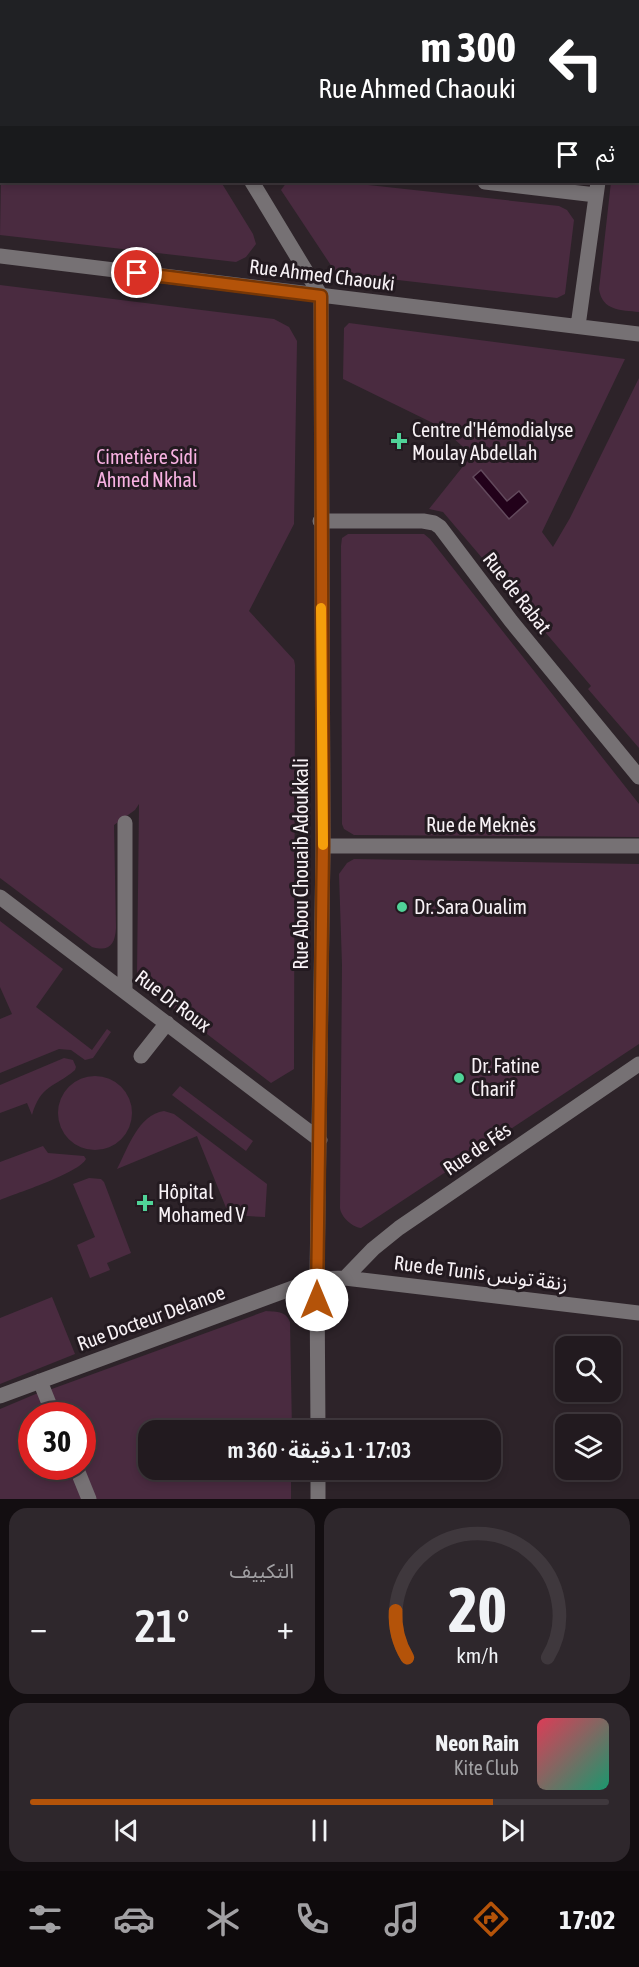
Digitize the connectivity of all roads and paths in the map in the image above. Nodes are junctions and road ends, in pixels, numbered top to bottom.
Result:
1 (253, 183) edge
2 (504, 183) edge
3 (597, 188) edge
4 (0, 256) edge
5 (321, 296) junction
6 (579, 326) junction
7 (639, 334) edge
8 (320, 521) junction
9 (639, 775) edge
10 (125, 823) dead end
11 (323, 846) junction
12 (639, 846) edge
13 (0, 897) edge
14 (125, 990) junction
15 (167, 1023) junction
16 (141, 1056) dead end
17 (639, 1064) edge
18 (320, 1140) junction
19 (345, 1278) junction
20 (317, 1279) junction
21 (639, 1313) edge
22 (40, 1381) junction
23 (0, 1396) edge
24 (48, 1402) edge
25 (318, 1420) edge
26 (81, 1480) edge
27 (318, 1480) edge
28 (89, 1499) edge
29 (318, 1499) edge

1 - 5 street
2 - 3 street
3 - 6 street
4 - 5 street, Rue Ahmed Chaouki
5 - 6 street, Rue Ahmed Chaouki
5 - 8 street, Rue Abou Chouaib Adoukkali
6 - 7 street, Rue Ahmed Chaouki
8 - 9 street, Rue de Rabat
8 - 11 street, Rue Abou Chouaib Adoukkali
10 - 14 street
11 - 12 street, Rue de Meknès
11 - 18 street, Rue Abou Chouaib Adoukkali
13 - 14 street, Rue Dr Roux
14 - 15 street, Rue Dr Roux
15 - 16 street
15 - 18 street, Rue Dr Roux
17 - 19 street, Rue de Fés
18 - 20 street, Rue Abou Chouaib Adoukkali
19 - 20 street, Rue de Tunis زنقة تونس
19 - 21 street, Rue de Tunis زنقة تونس
20 - 22 street, Rue Docteur Delanoe
20 - 25 street, Rue Abou Chouaib Adoukkali
22 - 23 street, Rue Docteur Delanoe
22 - 24 street
26 - 28 street
27 - 29 street

